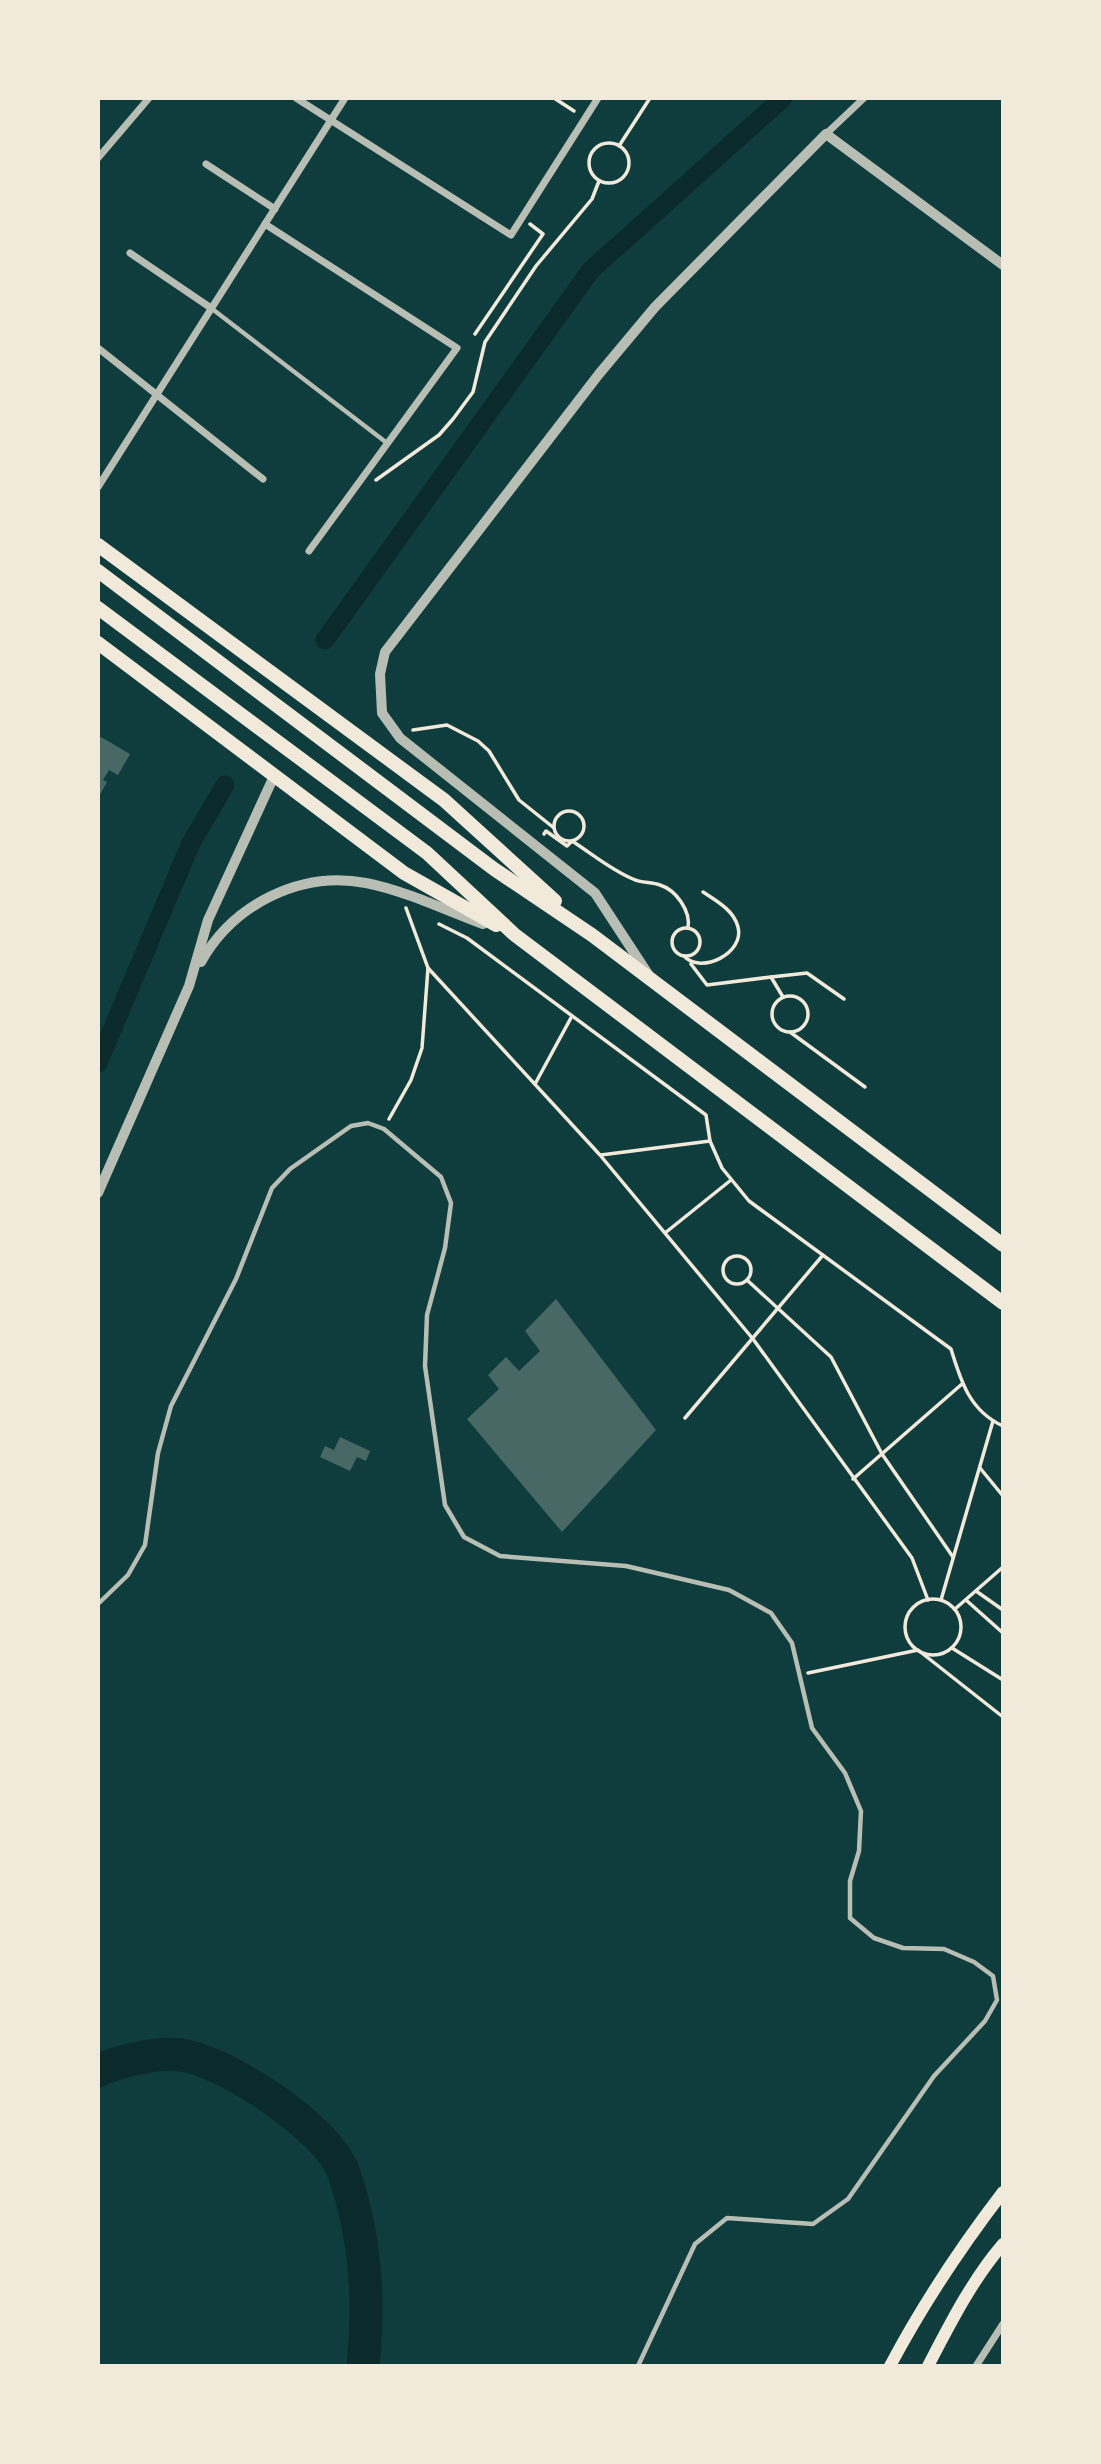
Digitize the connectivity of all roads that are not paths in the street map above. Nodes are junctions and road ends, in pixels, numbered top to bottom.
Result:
1 (149, 98) edge
2 (296, 98) edge
3 (345, 98) edge
4 (598, 98) edge
5 (864, 98) edge
6 (331, 121) junction
7 (825, 134) junction
8 (98, 158) edge
9 (206, 164) dead end
10 (275, 209) junction
11 (265, 224) junction
12 (130, 253) dead end
13 (1003, 265) edge
14 (211, 308) junction
15 (98, 348) edge
16 (158, 393) junction
17 (387, 443) junction
18 (263, 478) dead end
19 (98, 486) edge
20 (98, 545) edge
21 (309, 551) dead end
22 (98, 571) edge
23 (98, 608) edge
24 (98, 643) edge
25 (275, 774) junction
26 (515, 935) junction
27 (592, 935) junction
28 (653, 981) junction
29 (190, 986) junction
30 (98, 1193) edge
31 (1003, 1245) edge
32 (1003, 1303) edge
33 (98, 1604) edge
34 (1003, 2192) edge
35 (1003, 2245) edge
36 (1003, 2324) edge
37 (638, 2366) edge
38 (890, 2366) edge
39 (928, 2366) edge
40 (976, 2366) edge

1 - 8 street
2 - 6 street
3 - 6 street
4 - 6 street
5 - 7 street
6 - 10 street
7 - 13 street
7 - 28 street
9 - 10 street
10 - 11 street
11 - 14 street
11 - 17 street
12 - 14 street
14 - 16 street
14 - 17 lane
15 - 16 street
16 - 18 street
16 - 19 street
17 - 21 street
20 - 27 main road
22 - 27 main road
23 - 26 main road
24 - 25 main road
25 - 26 main road
25 - 29 street
26 - 29 street
26 - 32 main road
27 - 28 main road
28 - 31 main road
29 - 30 street
33 - 37 lane
34 - 38 main road
35 - 39 main road
36 - 40 street

